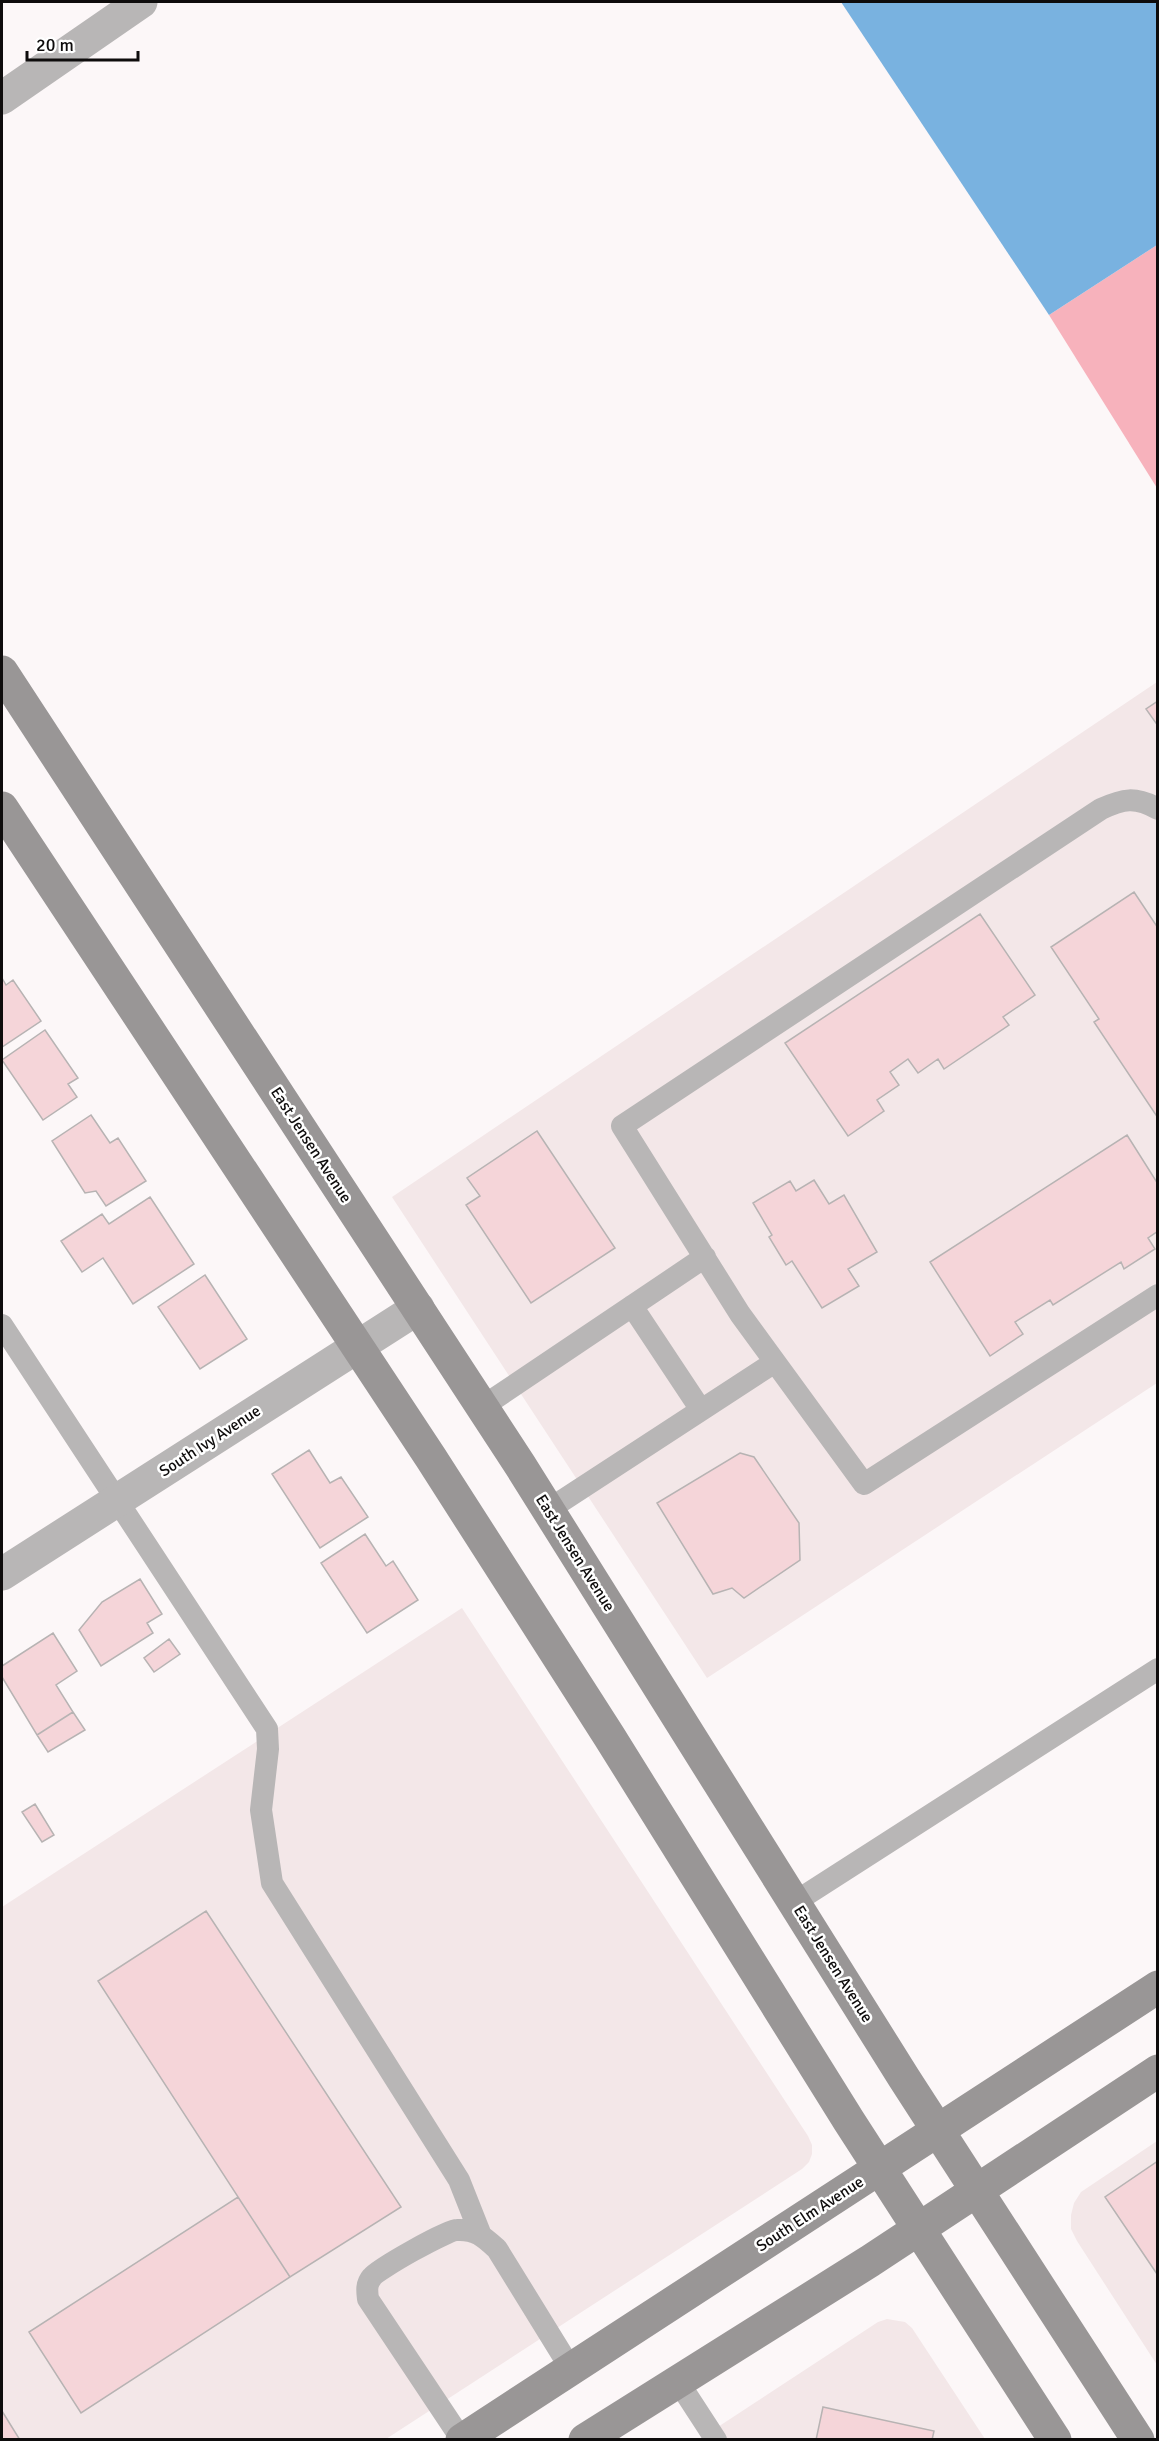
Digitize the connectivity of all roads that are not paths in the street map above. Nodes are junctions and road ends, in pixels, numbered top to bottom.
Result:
1 (141, 2) edge
2 (2, 98) edge
3 (2, 672) edge
4 (2, 808) edge
5 (1158, 809) edge
6 (705, 1257) junction
7 (1158, 1295) edge
8 (632, 1306) junction
9 (418, 1308) junction
10 (2, 1325) edge
11 (359, 1346) junction
12 (775, 1362) junction
13 (482, 1407) junction
14 (701, 1410) junction
15 (117, 1501) junction
16 (548, 1510) junction
17 (2, 1574) edge
18 (1158, 1669) edge
19 (795, 1902) junction
20 (1158, 1987) edge
21 (1158, 2071) edge
22 (938, 2131) junction
23 (879, 2168) junction
24 (976, 2191) junction
25 (920, 2229) junction
26 (480, 2233) junction
27 (571, 2369) junction
28 (678, 2380) junction
29 (462, 2439) edge
30 (585, 2439) edge
31 (716, 2439) edge
32 (1055, 2439) edge
33 (1138, 2439) edge

1 - 2 street
3 - 9 main road, East Jensen Avenue
4 - 11 main road
5 - 6 lane
6 - 8 lane
6 - 12 lane
7 - 12 lane
8 - 13 lane
8 - 14 lane
9 - 11 street, South Ivy Avenue
9 - 13 main road, East Jensen Avenue
10 - 15 lane
11 - 15 street, South Ivy Avenue
11 - 23 main road
12 - 14 lane
13 - 16 main road, East Jensen Avenue
14 - 16 lane
15 - 17 street, South Ivy Avenue
15 - 26 lane
16 - 19 main road, East Jensen Avenue
18 - 19 lane
19 - 22 main road, East Jensen Avenue
20 - 22 main road, South Elm Avenue
21 - 24 main road
22 - 23 main road, South Elm Avenue
22 - 24 main road, East Jensen Avenue
23 - 25 main road
23 - 27 main road, South Elm Avenue
24 - 25 main road
24 - 33 main road, East Jensen Avenue
25 - 28 main road
25 - 32 main road
26 - 27 lane
26 - 29 lane
27 - 29 main road, South Elm Avenue
28 - 30 main road
28 - 31 lane

